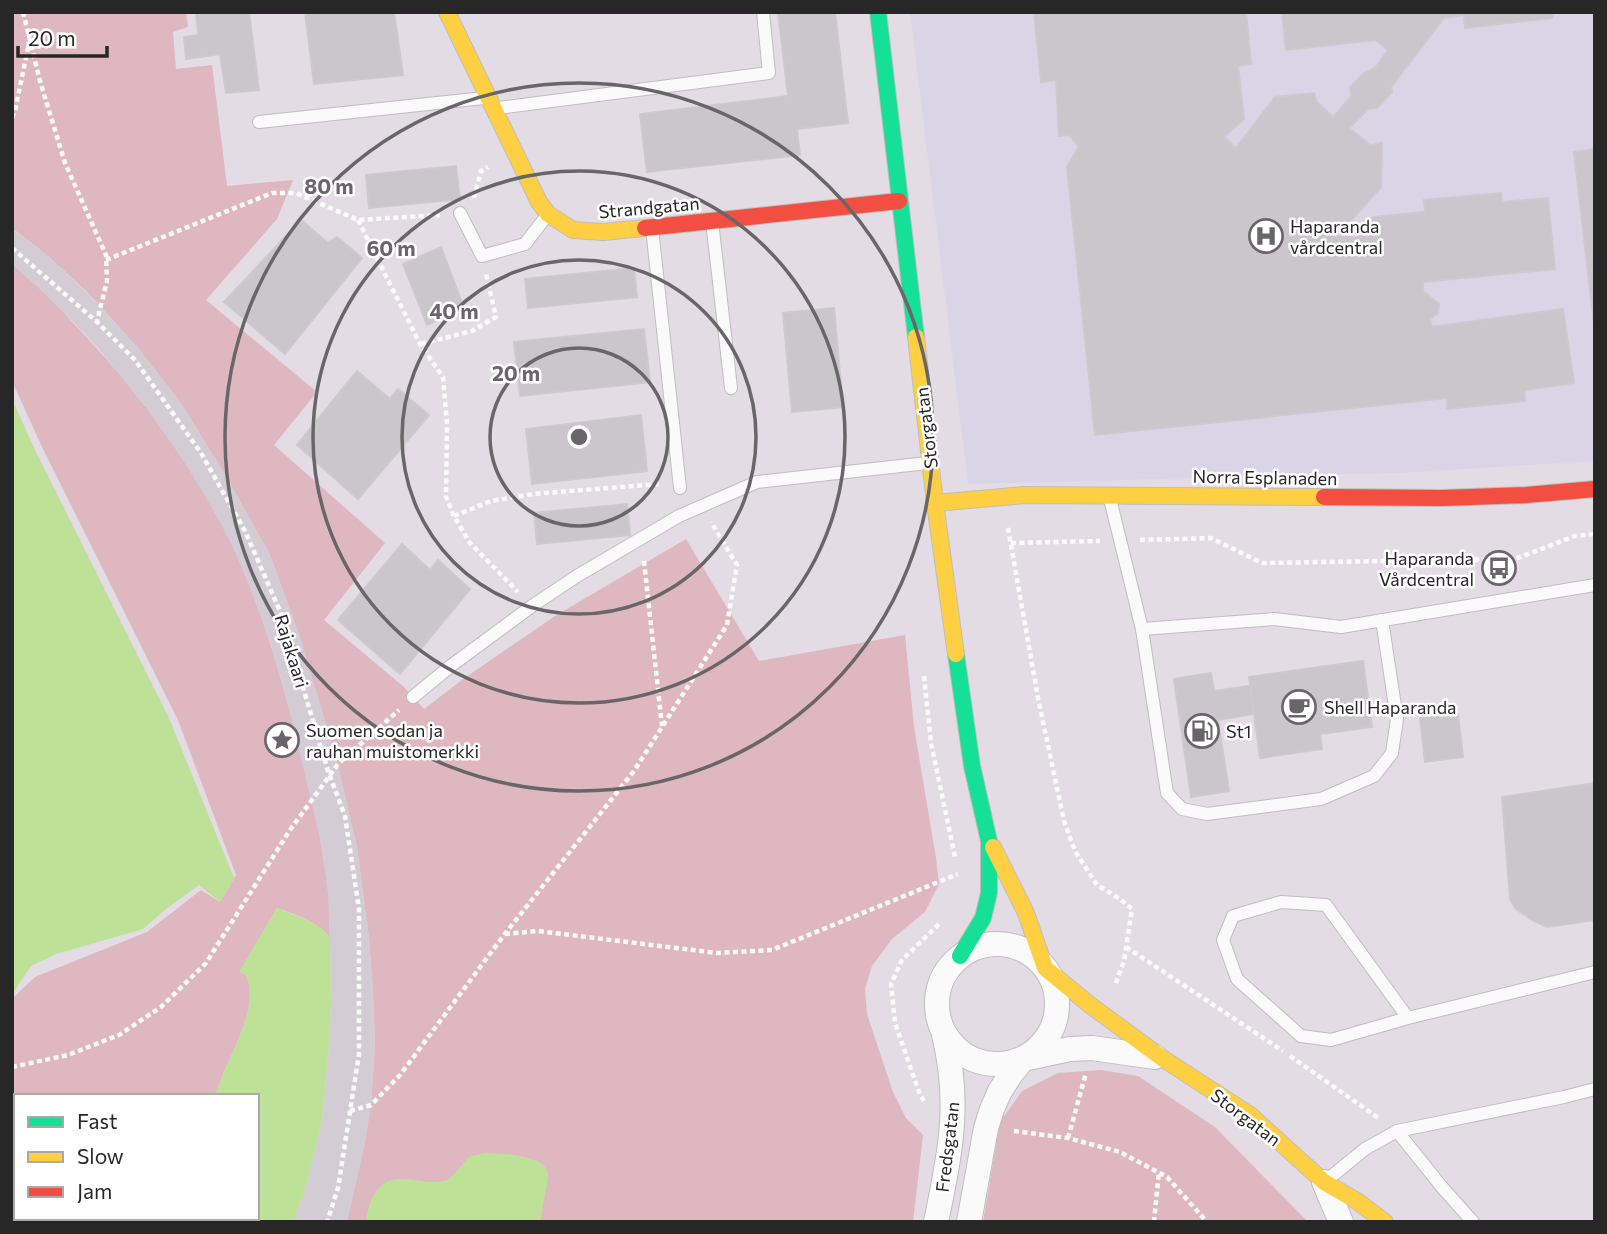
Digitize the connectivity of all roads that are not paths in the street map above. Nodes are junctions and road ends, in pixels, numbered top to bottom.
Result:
1 (447, 12) edge
2 (763, 12) edge
3 (878, 12) edge
4 (491, 103) junction
5 (259, 122) dead end
6 (899, 201) junction
7 (460, 214) road end
8 (548, 214) junction
9 (712, 221) junction
10 (652, 227) junction
11 (731, 388) dead end
12 (930, 463) junction
13 (680, 485) road end
14 (1595, 489) edge
15 (1109, 495) junction
16 (935, 503) junction
17 (1595, 585) edge
18 (1382, 620) junction
19 (1142, 629) junction
20 (414, 698) road end
21 (989, 841) junction
22 (961, 956) junction
23 (1045, 968) junction
24 (1595, 972) edge
25 (1408, 1018) junction
26 (943, 1031) junction
27 (1163, 1058) junction
28 (1023, 1059) junction
29 (1595, 1089) edge
30 (1397, 1131) junction
31 (1324, 1182) junction
32 (936, 1222) edge
33 (969, 1222) edge
34 (1342, 1222) edge
35 (1385, 1222) edge
36 (1473, 1222) edge

1 - 4 street
2 - 4 lane
3 - 6 street, Storgatan
4 - 5 lane
4 - 8 street
6 - 9 street, Strandgatan
6 - 12 street, Storgatan
7 - 8 lane
8 - 10 street, Strandgatan
9 - 10 street, Strandgatan
9 - 11 lane
10 - 13 lane
12 - 16 street, Storgatan
12 - 20 lane
14 - 15 street, Norra Esplanaden
15 - 16 street, Norra Esplanaden
15 - 19 lane
16 - 21 street, Storgatan
17 - 18 lane
18 - 19 lane
18 - 19 lane
21 - 22 street, Storgatan
21 - 23 street, Storgatan
22 - 23 street, Storgatan
22 - 26 street, Storgatan
23 - 27 street, Storgatan
23 - 28 street, Storgatan
24 - 25 lane
25 - 25 lane
26 - 28 street, Storgatan
26 - 32 street, Fredsgatan
27 - 28 street, Storgatan
27 - 31 street, Storgatan
28 - 33 street, Fredsgatan
29 - 30 lane
30 - 31 lane
30 - 36 lane
31 - 34 street, Storgatan
31 - 35 street, Storgatan

